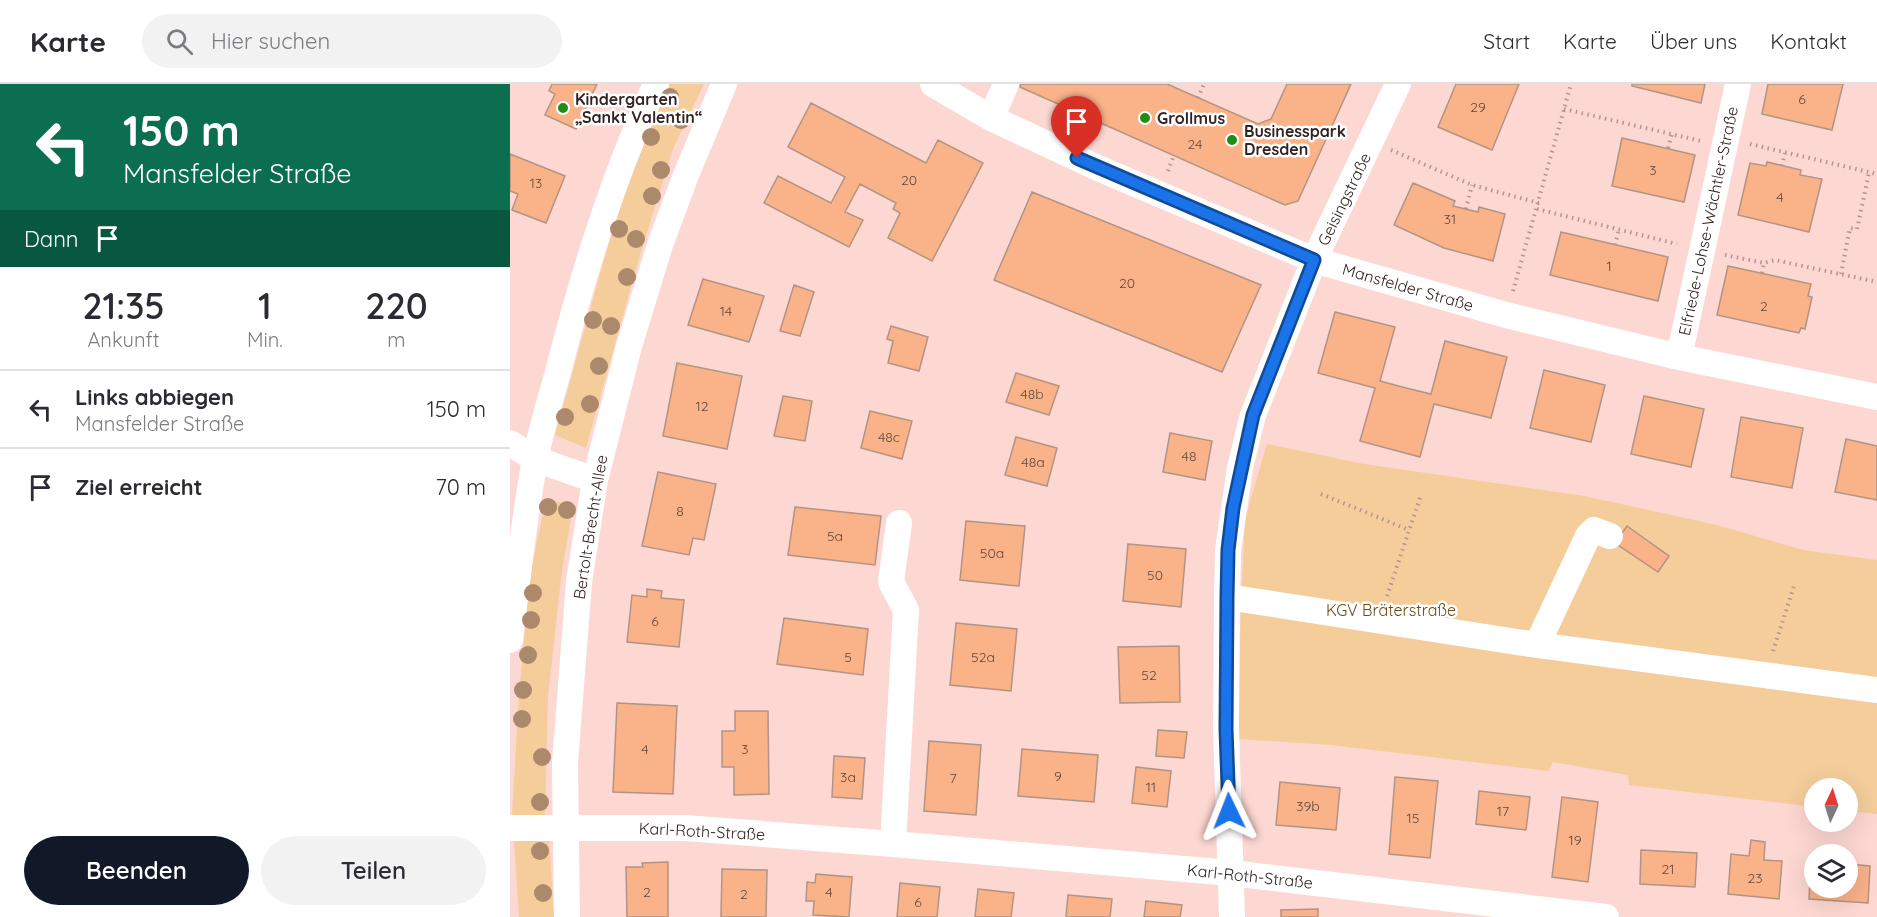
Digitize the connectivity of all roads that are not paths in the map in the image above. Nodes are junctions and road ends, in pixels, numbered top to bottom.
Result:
1 (656, 84) edge
2 (724, 84) edge
3 (933, 84) edge
4 (1006, 84) edge
5 (1398, 84) edge
6 (1738, 84) edge
7 (991, 118) junction
8 (1314, 260) junction
9 (1679, 357) junction
10 (1877, 398) edge
11 (510, 442) edge
12 (535, 459) junction
13 (595, 480) junction
14 (899, 523) dead end
15 (1610, 536) dead end
16 (1227, 597) junction
17 (510, 640) edge
18 (1537, 645) junction
19 (1877, 690) edge
20 (564, 826) junction
21 (510, 828) edge
22 (893, 844) junction
23 (1231, 873) junction
24 (567, 917) edge
25 (1232, 917) edge
26 (1606, 917) edge

1 - 12 street
2 - 13 street, Bertolt-Brecht-Allee
3 - 7 street, Mansfelder Straße
4 - 7 street
5 - 8 street, Geisingstraße
6 - 9 street, Elfriede-Lohse-Wächtler-Straße
7 - 8 street, Mansfelder Straße
8 - 9 street, Mansfelder Straße
8 - 16 street, Geisingstraße
9 - 10 street, Mansfelder Straße
11 - 12 street
12 - 13 street
12 - 17 street
13 - 20 street, Bertolt-Brecht-Allee
14 - 22 street
15 - 18 street
16 - 18 street
16 - 23 street, Geisingstraße
18 - 19 street
20 - 21 street, Karl-Roth-Straße
20 - 22 street, Karl-Roth-Straße
20 - 24 street, Bertolt-Brecht-Allee
22 - 23 street, Karl-Roth-Straße
23 - 25 street, Geisingstraße
23 - 26 street, Karl-Roth-Straße

